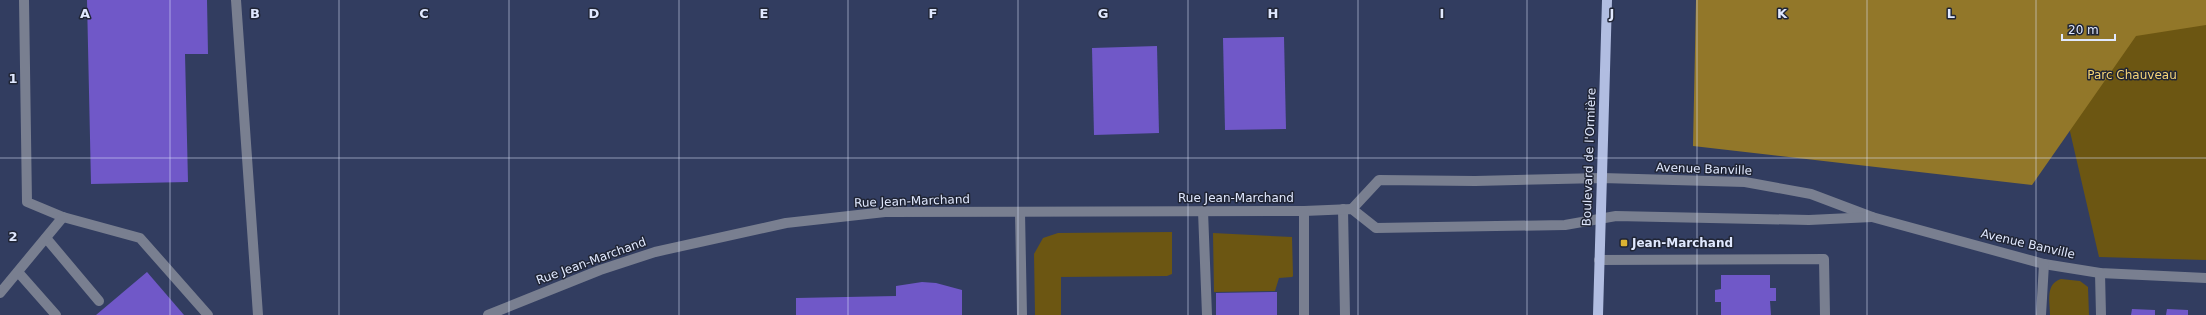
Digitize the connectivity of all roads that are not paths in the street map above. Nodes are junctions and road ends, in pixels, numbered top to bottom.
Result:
1 (24, 0) edge
2 (236, 0) edge
3 (1607, 0) edge
4 (1602, 178) junction
5 (1347, 209) junction
6 (1203, 211) junction
7 (1304, 211) junction
8 (1020, 212) junction
9 (63, 217) junction
10 (1872, 217) junction
11 (1600, 218) junction
12 (46, 238) junction
13 (1599, 260) junction
14 (2044, 264) junction
15 (18, 272) junction
16 (2100, 273) junction
17 (2206, 278) edge
18 (0, 293) edge
19 (99, 300) dead end
20 (56, 315) edge
21 (208, 315) edge
22 (258, 315) edge
23 (488, 315) edge
24 (1022, 315) edge
25 (1207, 315) edge
26 (1304, 315) edge
27 (1345, 315) edge
28 (1598, 315) edge
29 (1825, 315) edge
30 (2041, 315) edge
31 (2100, 315) edge

1 - 9 street
2 - 22 street
3 - 4 main road, Boulevard de l'Ormière
4 - 5 street
4 - 10 street, Avenue Banville
4 - 11 main road, Boulevard de l'Ormière
5 - 7 street, Rue Jean-Marchand
5 - 11 street
5 - 27 street
6 - 7 street, Rue Jean-Marchand
6 - 8 street, Rue Jean-Marchand
6 - 25 street
7 - 26 street
8 - 23 street, Rue Jean-Marchand
8 - 24 street
9 - 12 street
9 - 21 street
10 - 11 street, Avenue Banville
10 - 14 street, Avenue Banville
11 - 13 main road, Boulevard de l'Ormière
12 - 15 street
12 - 19 street
13 - 28 main road, Boulevard de l'Ormière
13 - 29 street
14 - 16 street, Avenue Banville
14 - 30 street
15 - 18 street
15 - 20 street
16 - 17 street, Avenue Banville
16 - 31 street

